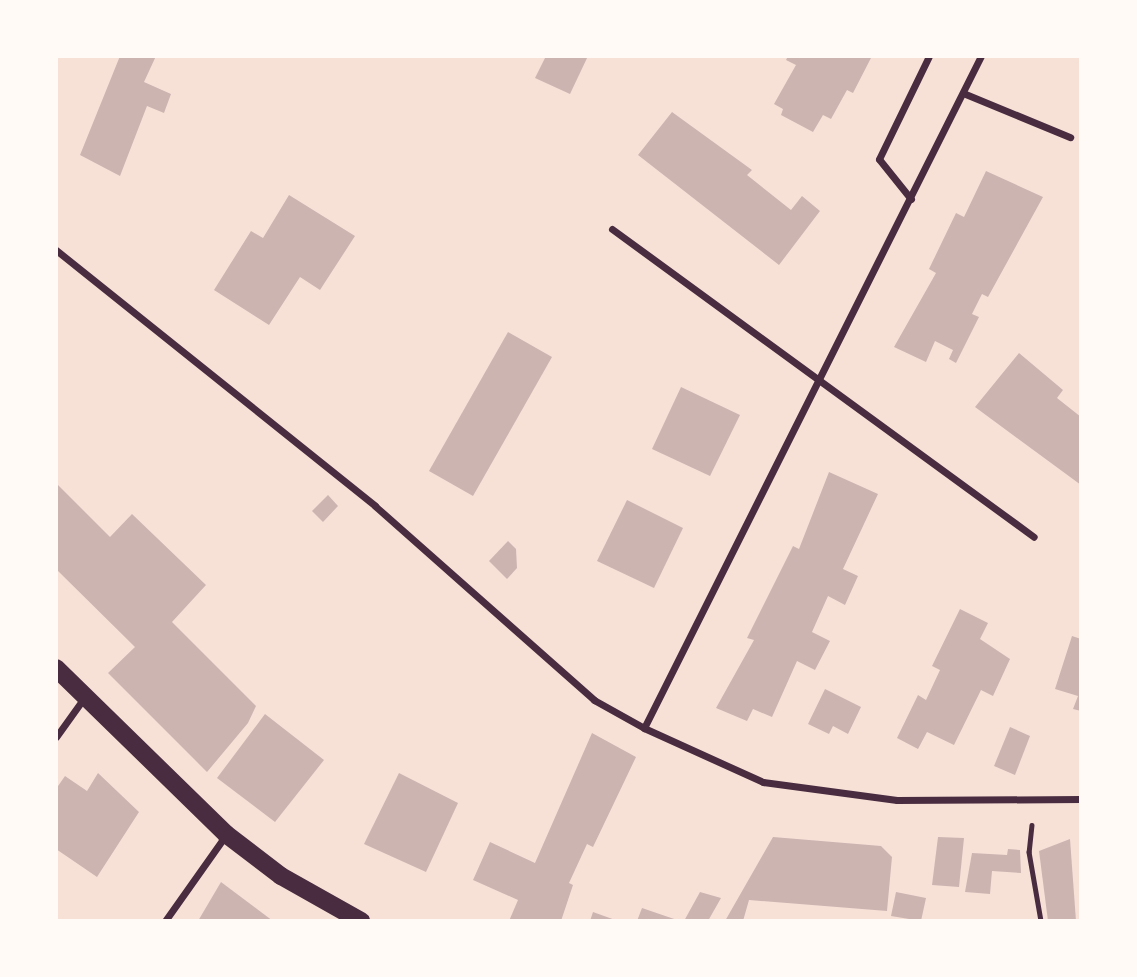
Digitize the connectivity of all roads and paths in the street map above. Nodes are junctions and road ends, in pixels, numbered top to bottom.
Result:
1 (929, 56) edge
2 (981, 56) edge
3 (963, 93) junction
4 (1070, 137) dead end
5 (911, 199) junction
6 (612, 229) dead end
7 (56, 250) edge
8 (816, 381) junction
9 (1034, 537) dead end
10 (56, 668) edge
11 (85, 697) junction
12 (644, 728) junction
13 (56, 737) edge
14 (1081, 799) edge
15 (1035, 800) junction
16 (226, 834) junction
17 (165, 921) edge
18 (361, 921) edge
19 (1041, 921) edge

1 - 5 street
2 - 3 street
3 - 4 street
3 - 5 street
5 - 8 street
6 - 8 street
7 - 12 street
8 - 9 street
8 - 12 street
10 - 11 main road
11 - 13 street
11 - 16 main road
12 - 15 street
14 - 15 street
15 - 19 path
16 - 17 street
16 - 18 main road

